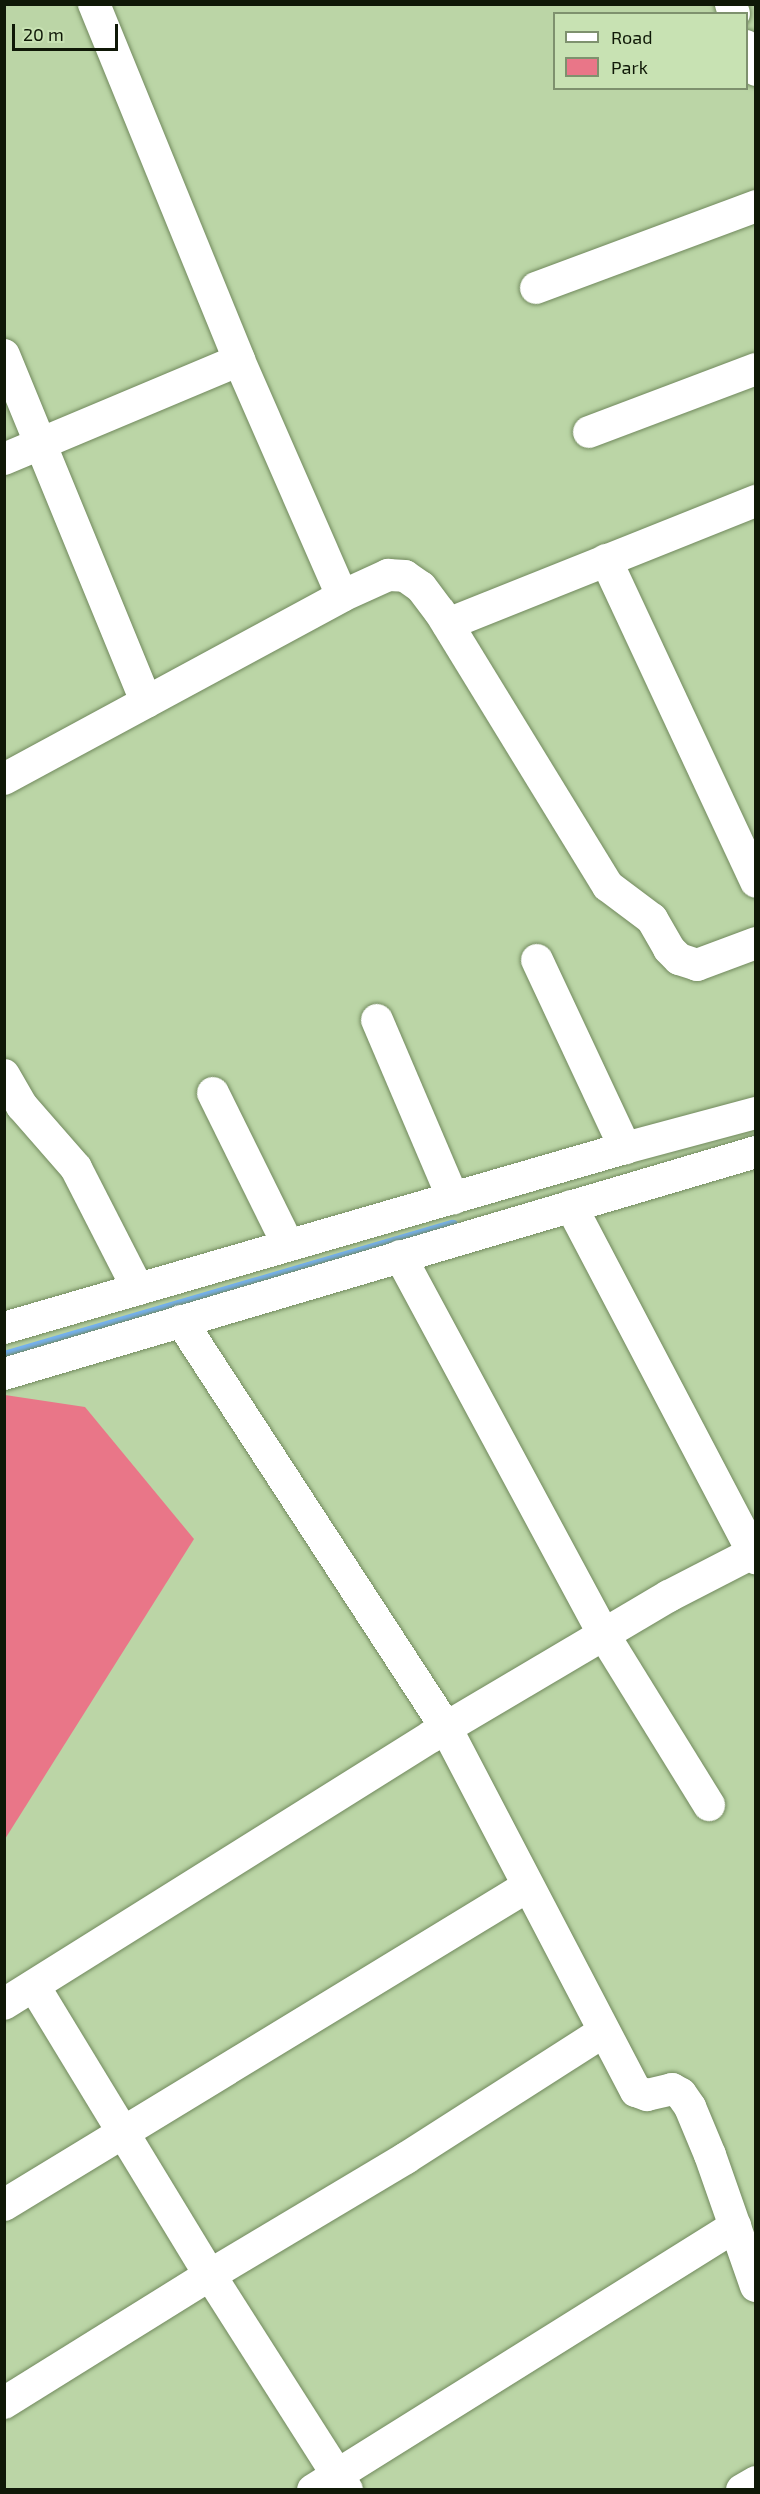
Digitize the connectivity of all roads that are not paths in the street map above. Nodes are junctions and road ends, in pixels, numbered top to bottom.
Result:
1 (94, 4) edge
2 (748, 49) edge
3 (756, 70) edge
4 (756, 206) edge
5 (536, 288) dead end
6 (4, 355) edge
7 (239, 360) junction
8 (756, 369) edge
9 (589, 432) dead end
10 (42, 443) junction
11 (4, 459) edge
12 (755, 502) edge
13 (606, 560) junction
14 (342, 596) junction
15 (448, 624) junction
16 (146, 702) junction
17 (4, 779) edge
18 (756, 882) edge
19 (756, 943) edge
20 (537, 960) dead end
21 (377, 1020) dead end
22 (4, 1076) edge
23 (213, 1093) dead end
24 (756, 1113) edge
25 (625, 1148) junction
26 (756, 1152) edge
27 (453, 1198) junction
28 (571, 1206) junction
29 (288, 1245) junction
30 (400, 1256) junction
31 (138, 1289) junction
32 (181, 1321) junction
33 (4, 1328) edge
34 (4, 1374) edge
35 (755, 1554) edge
36 (604, 1635) junction
37 (446, 1728) junction
38 (709, 1804) dead end
39 (528, 1886) junction
40 (34, 1986) junction
41 (4, 2004) edge
42 (603, 2032) junction
43 (124, 2132) junction
44 (4, 2205) edge
45 (735, 2226) junction
46 (210, 2274) junction
47 (756, 2286) edge
48 (4, 2403) edge
49 (756, 2482) edge
50 (333, 2484) edge
51 (742, 2490) edge

1 - 7 street
2 - 3 street
4 - 5 street
6 - 10 street
7 - 10 street
7 - 14 street
8 - 9 street
10 - 11 street
10 - 16 street
12 - 13 street
13 - 15 street
13 - 18 street
14 - 15 street
14 - 16 street
15 - 19 street
16 - 17 street
20 - 25 street
21 - 27 street
22 - 31 street
23 - 29 street
24 - 25 street
25 - 27 street
26 - 28 street
27 - 29 street
28 - 30 street
28 - 35 street
29 - 31 street
30 - 32 street
30 - 36 street
31 - 33 street
32 - 34 street
32 - 37 street
35 - 36 street
36 - 37 street
36 - 38 street
37 - 39 street
37 - 40 street
39 - 42 street
39 - 43 street
40 - 41 street
40 - 43 street
42 - 45 street
42 - 46 street
43 - 44 street
43 - 46 street
45 - 47 street
45 - 50 street
46 - 48 street
46 - 50 street
49 - 51 street

